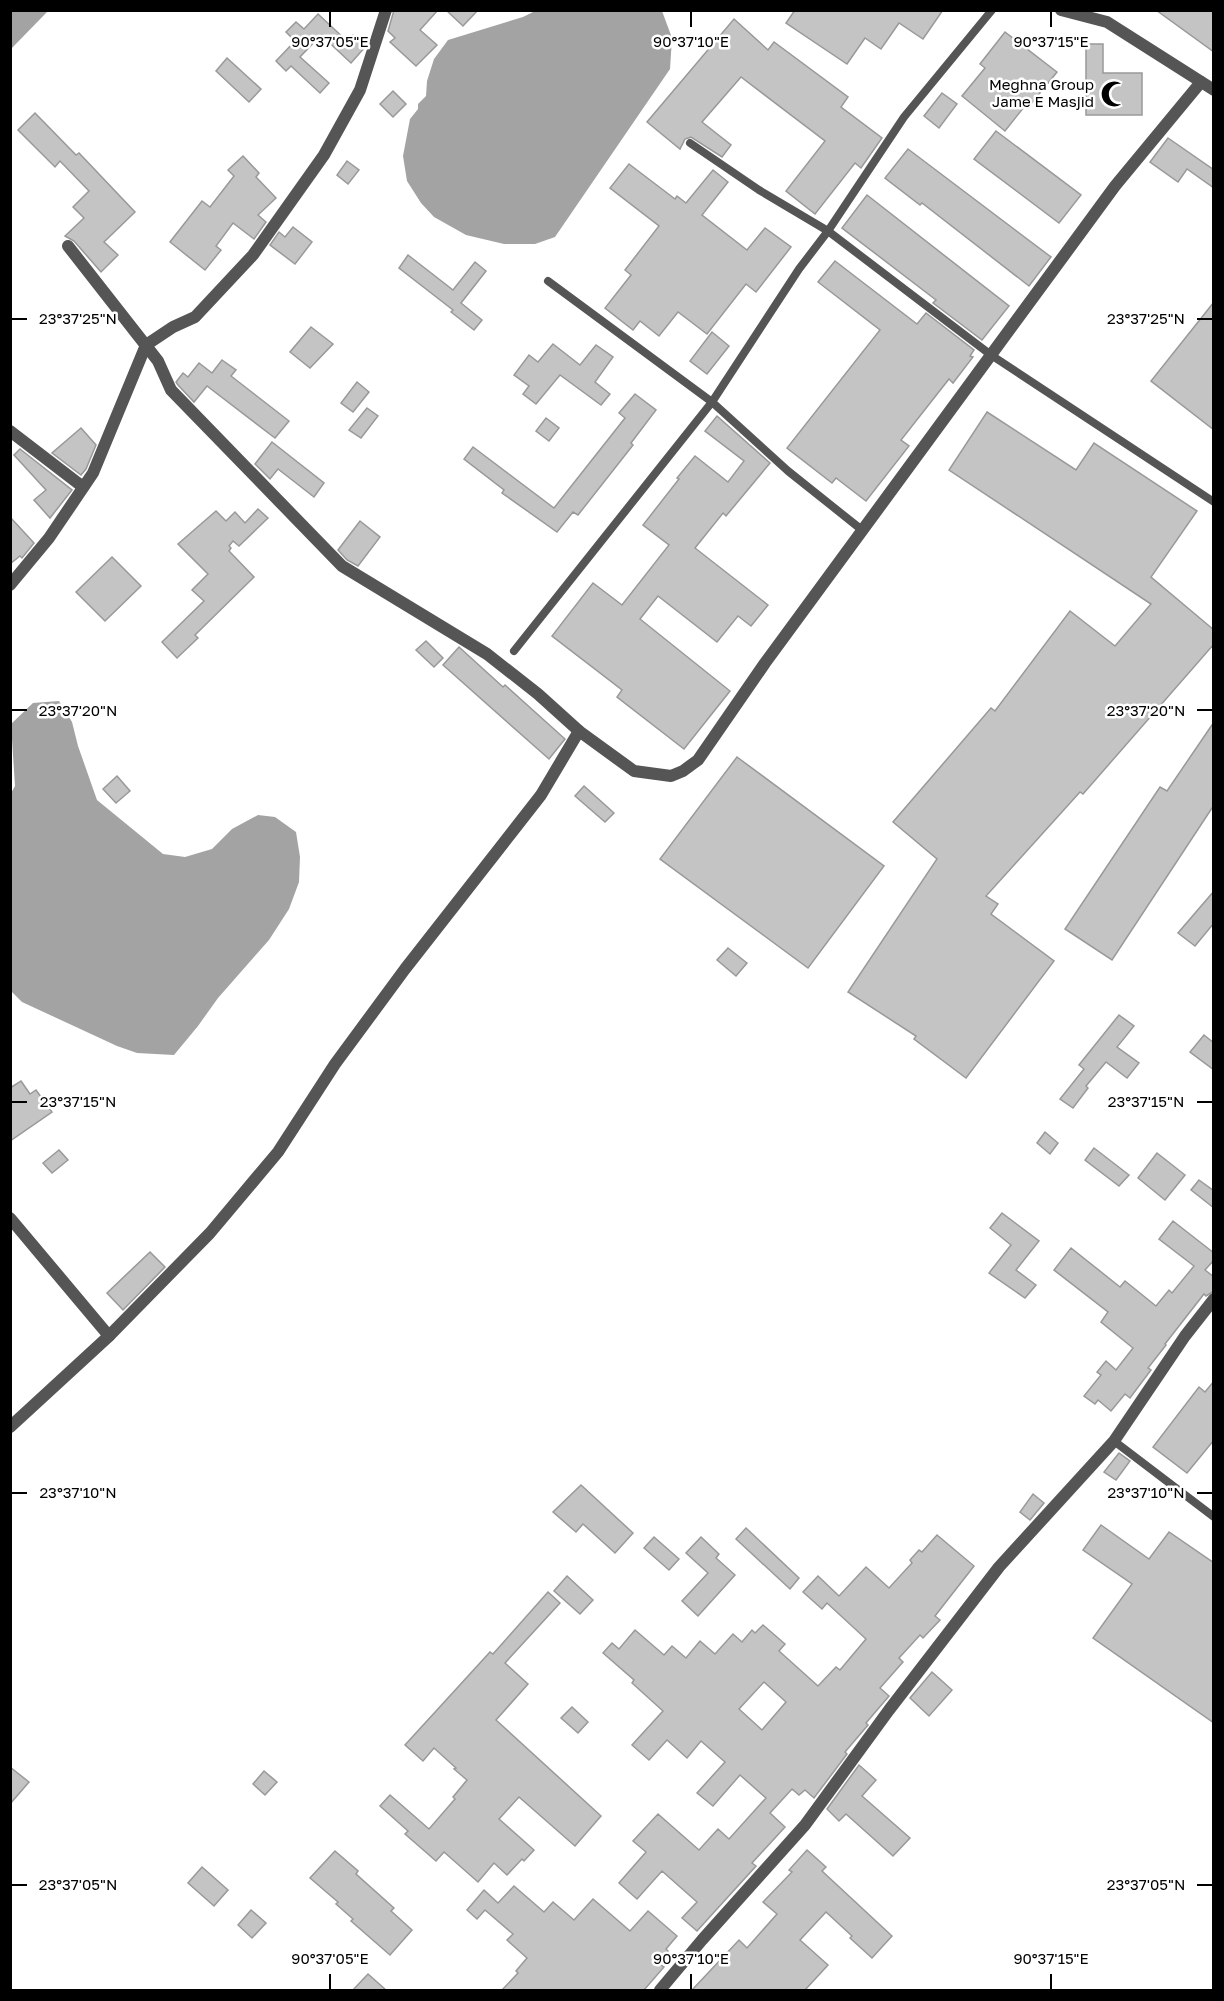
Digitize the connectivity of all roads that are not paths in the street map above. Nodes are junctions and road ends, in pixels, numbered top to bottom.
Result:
1 (386, 10) edge
2 (992, 10) edge
3 (1061, 10) edge
4 (1201, 82) junction
5 (1214, 90) edge
6 (690, 143) dead end
7 (828, 231) junction
8 (68, 246) dead end
9 (548, 280) dead end
10 (146, 345) junction
11 (991, 355) junction
12 (712, 402) junction
13 (10, 431) edge
14 (83, 487) junction
15 (1214, 502) edge
16 (862, 530) junction
17 (10, 585) edge
18 (514, 651) dead end
19 (579, 731) junction
20 (10, 1218) edge
21 (1214, 1299) edge
22 (109, 1336) junction
23 (10, 1427) edge
24 (1114, 1441) junction
25 (1214, 1517) edge
26 (660, 1990) edge

1 - 10 street
2 - 7 lane
3 - 4 street
4 - 5 street
4 - 11 street
6 - 7 lane
7 - 11 lane
7 - 12 lane
8 - 10 street
9 - 12 lane
10 - 14 street
10 - 19 street
11 - 15 lane
11 - 16 street
12 - 16 lane
12 - 18 lane
13 - 14 street
14 - 17 street
16 - 19 street
19 - 22 street
20 - 22 street
21 - 24 street
22 - 23 street
24 - 25 lane
24 - 26 street

